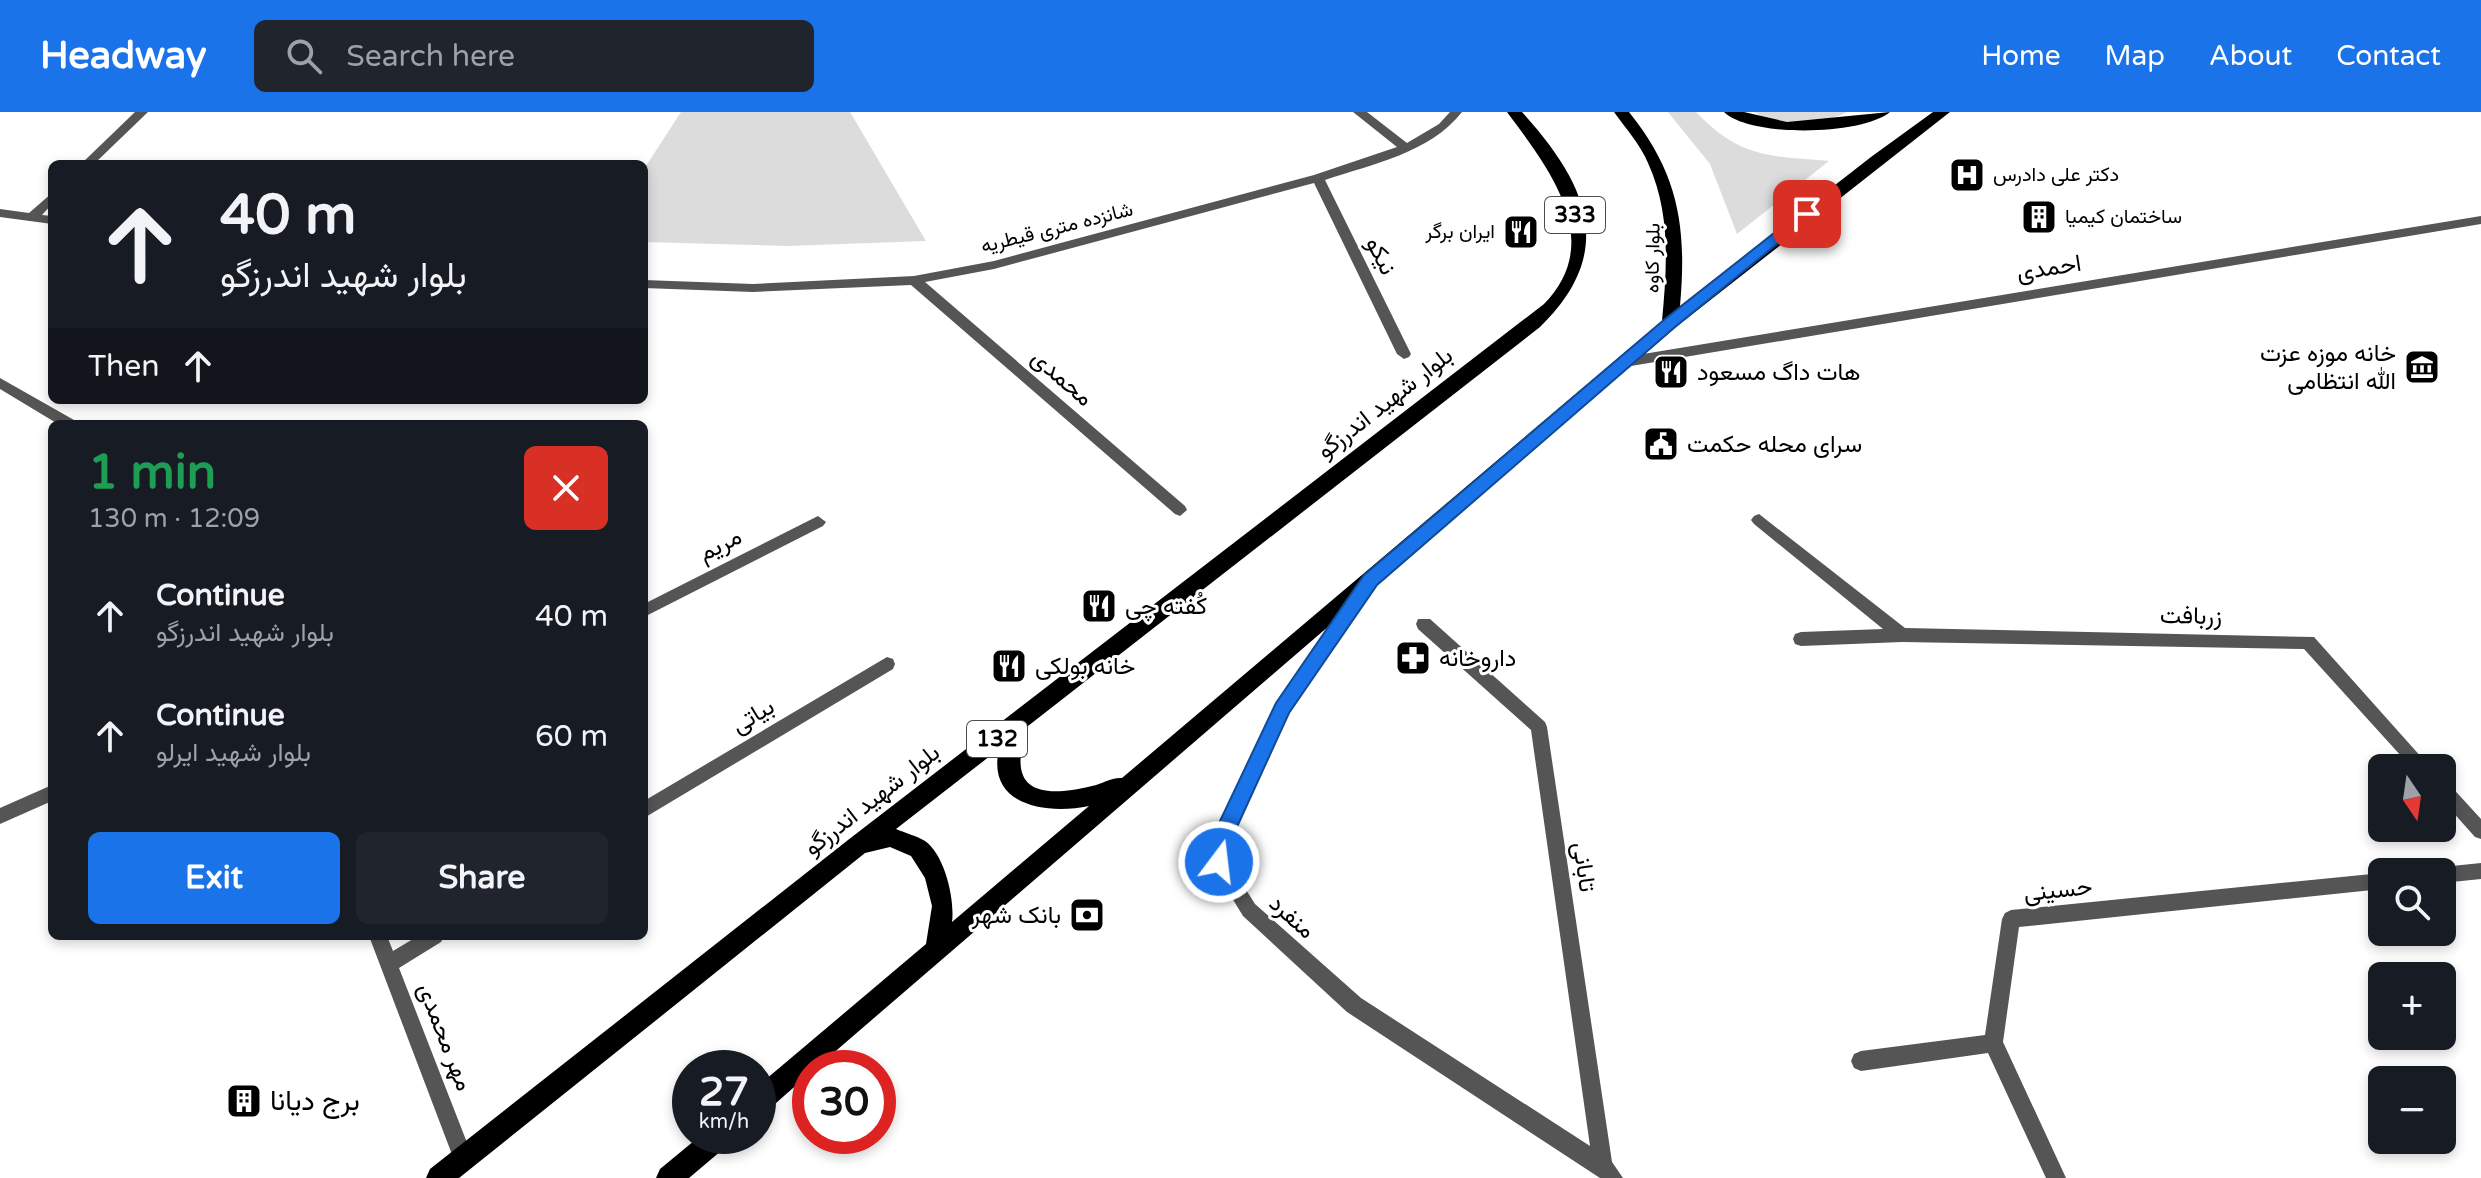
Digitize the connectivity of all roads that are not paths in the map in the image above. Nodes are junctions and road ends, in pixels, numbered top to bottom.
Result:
1 (142, 112) edge
2 (1359, 112) edge
3 (1456, 112) edge
4 (1514, 112) edge
5 (1621, 112) edge
6 (1731, 112) edge
7 (1883, 112) edge
8 (1943, 112) edge
9 (1406, 148) junction
10 (91, 160) edge
11 (1318, 178) junction
12 (48, 201) edge
13 (0, 213) edge
14 (31, 218) junction
15 (48, 220) edge
16 (2481, 220) edge
17 (914, 280) junction
18 (648, 284) edge
19 (1534, 323) joint
20 (1670, 323) junction
21 (1404, 354) dead end
22 (1625, 362) junction
23 (0, 383) edge
24 (62, 420) edge
25 (1180, 510) dead end
26 (1759, 520) dead end
27 (818, 522) dead end
28 (1371, 580) junction
29 (648, 609) edge
30 (1424, 624) dead end
31 (1902, 635) junction
32 (1801, 639) dead end
33 (887, 664) dead end
34 (1020, 721) junction
35 (2410, 754) edge
36 (1139, 777) junction
37 (48, 795) edge
38 (2456, 803) edge
39 (648, 808) edge
40 (0, 816) edge
41 (2481, 831) edge
42 (856, 847) junction
43 (2481, 871) edge
44 (2456, 874) edge
45 (2368, 882) edge
46 (380, 940) edge
47 (428, 940) edge
48 (936, 951) junction
49 (389, 964) junction
50 (1993, 1043) junction
51 (1861, 1061) dead end
52 (776, 1087) edge
53 (698, 1154) edge
54 (463, 1158) junction
55 (1608, 1172) edge
56 (439, 1178) edge
57 (669, 1178) edge
58 (2056, 1178) edge

1 - 10 street
2 - 9 street
3 - 9 street, شانزده متری قیطریه
4 - 19 main road, 333
5 - 20 main road, بلوار کاوه
6 - 7 main road
8 - 20 main road
9 - 11 street, شانزده متری قیطریه
11 - 17 street, شانزده متری قیطریه
11 - 21 street, نیکو
12 - 14 street
13 - 14 street
14 - 15 street
16 - 22 street, احمدی
17 - 18 street, شانزده متری قیطریه
17 - 25 street, محمدی
19 - 34 main road, بلوار شهید اندرزگو / 132
20 - 22 main road
22 - 28 main road
23 - 24 street
26 - 31 street
27 - 29 street, مریم
28 - 36 main road
28 - 55 street, منفرد
30 - 55 street, تابانی
31 - 32 street, زربافت
31 - 35 street, زربافت
33 - 39 street, بیاتی
34 - 36 main road
34 - 42 main road, بلوار شهید اندرزگو / 132
36 - 48 main road
37 - 40 street
38 - 41 street
42 - 48 main road
42 - 54 main road, بلوار شهید اندرزگو / 132
43 - 44 street
45 - 50 street, حسینی
46 - 49 street, مهر محمدی
47 - 49 street
48 - 52 main road
49 - 54 street, مهر محمدی
50 - 51 street
50 - 58 street
53 - 57 main road
54 - 56 main road, بلوار شهید اندرزگو / 132

